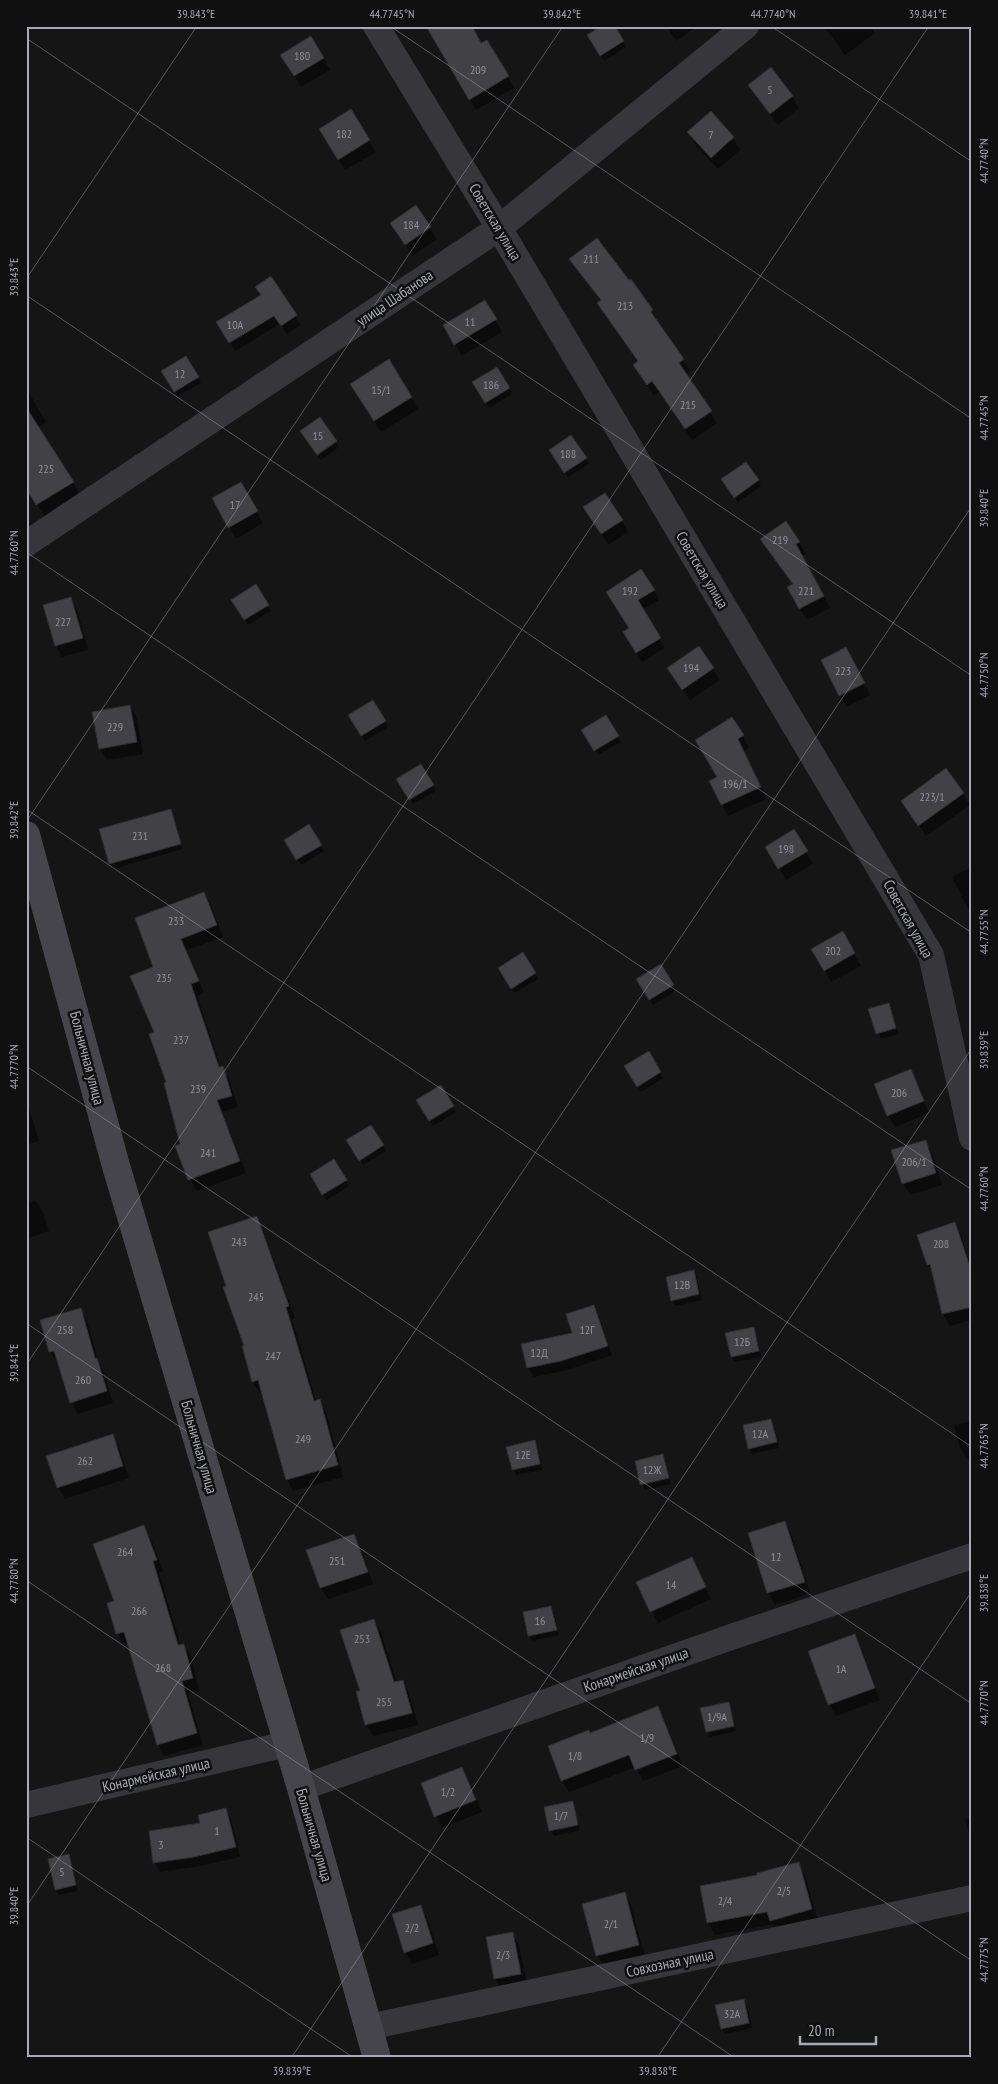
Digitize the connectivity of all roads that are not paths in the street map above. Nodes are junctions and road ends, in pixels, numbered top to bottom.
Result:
1 (376, 26) edge
2 (746, 26) edge
3 (499, 228) junction
4 (26, 544) edge
5 (26, 835) edge
6 (972, 1138) edge
7 (972, 1556) edge
8 (287, 1744) junction
9 (301, 1788) junction
10 (26, 1805) edge
11 (972, 1898) edge
12 (369, 2027) junction
13 (378, 2058) edge

1 - 3 street, Советская улица
2 - 3 street, улица Шабанова
3 - 4 street, улица Шабанова
3 - 6 street, Советская улица
5 - 8 street, Больничная улица
7 - 9 street, Конармейская улица
8 - 9 street, Больничная улица
8 - 10 street, Конармейская улица
9 - 12 street, Больничная улица
11 - 12 street, Совхозная улица
12 - 13 street, Больничная улица

